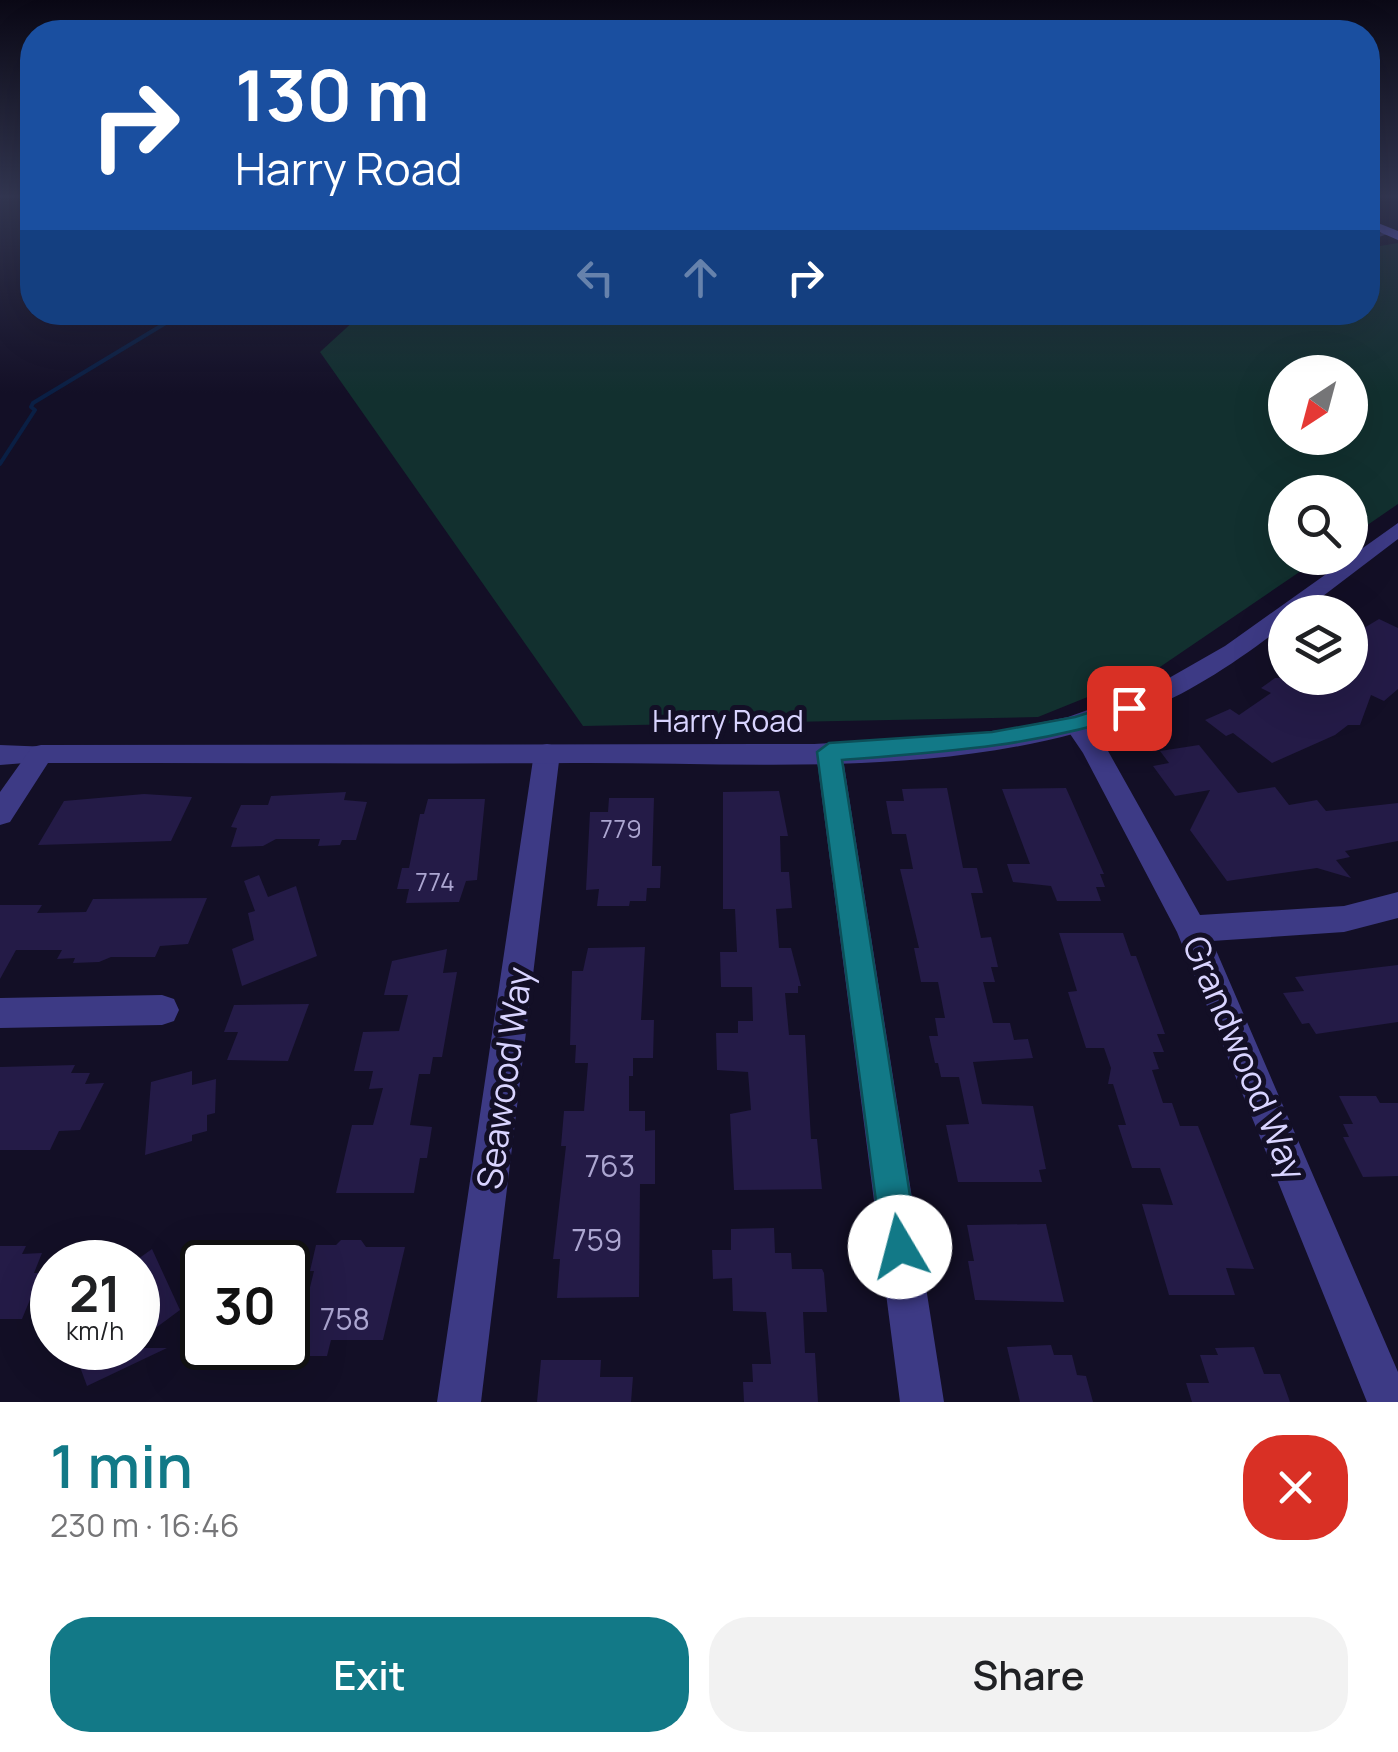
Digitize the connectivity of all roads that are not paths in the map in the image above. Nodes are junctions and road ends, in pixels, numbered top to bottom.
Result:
1 (1398, 530) edge
2 (1077, 725) junction
3 (829, 752) junction
4 (42, 754) junction
5 (547, 754) junction
6 (0, 756) edge
7 (0, 814) edge
8 (1398, 904) edge
9 (1191, 929) junction
10 (162, 1010) dead end
11 (0, 1013) edge
12 (459, 1402) edge
13 (922, 1402) edge
14 (1390, 1402) edge

1 - 2 street, Harry Road
2 - 3 street, Harry Road
2 - 9 street, Grandwood Way
3 - 5 street, Harry Road
3 - 13 street
4 - 5 street, Harry Road
4 - 6 street, Harry Road
4 - 7 street
5 - 12 street, Seawood Way
8 - 9 street
9 - 14 street, Grandwood Way
10 - 11 street

